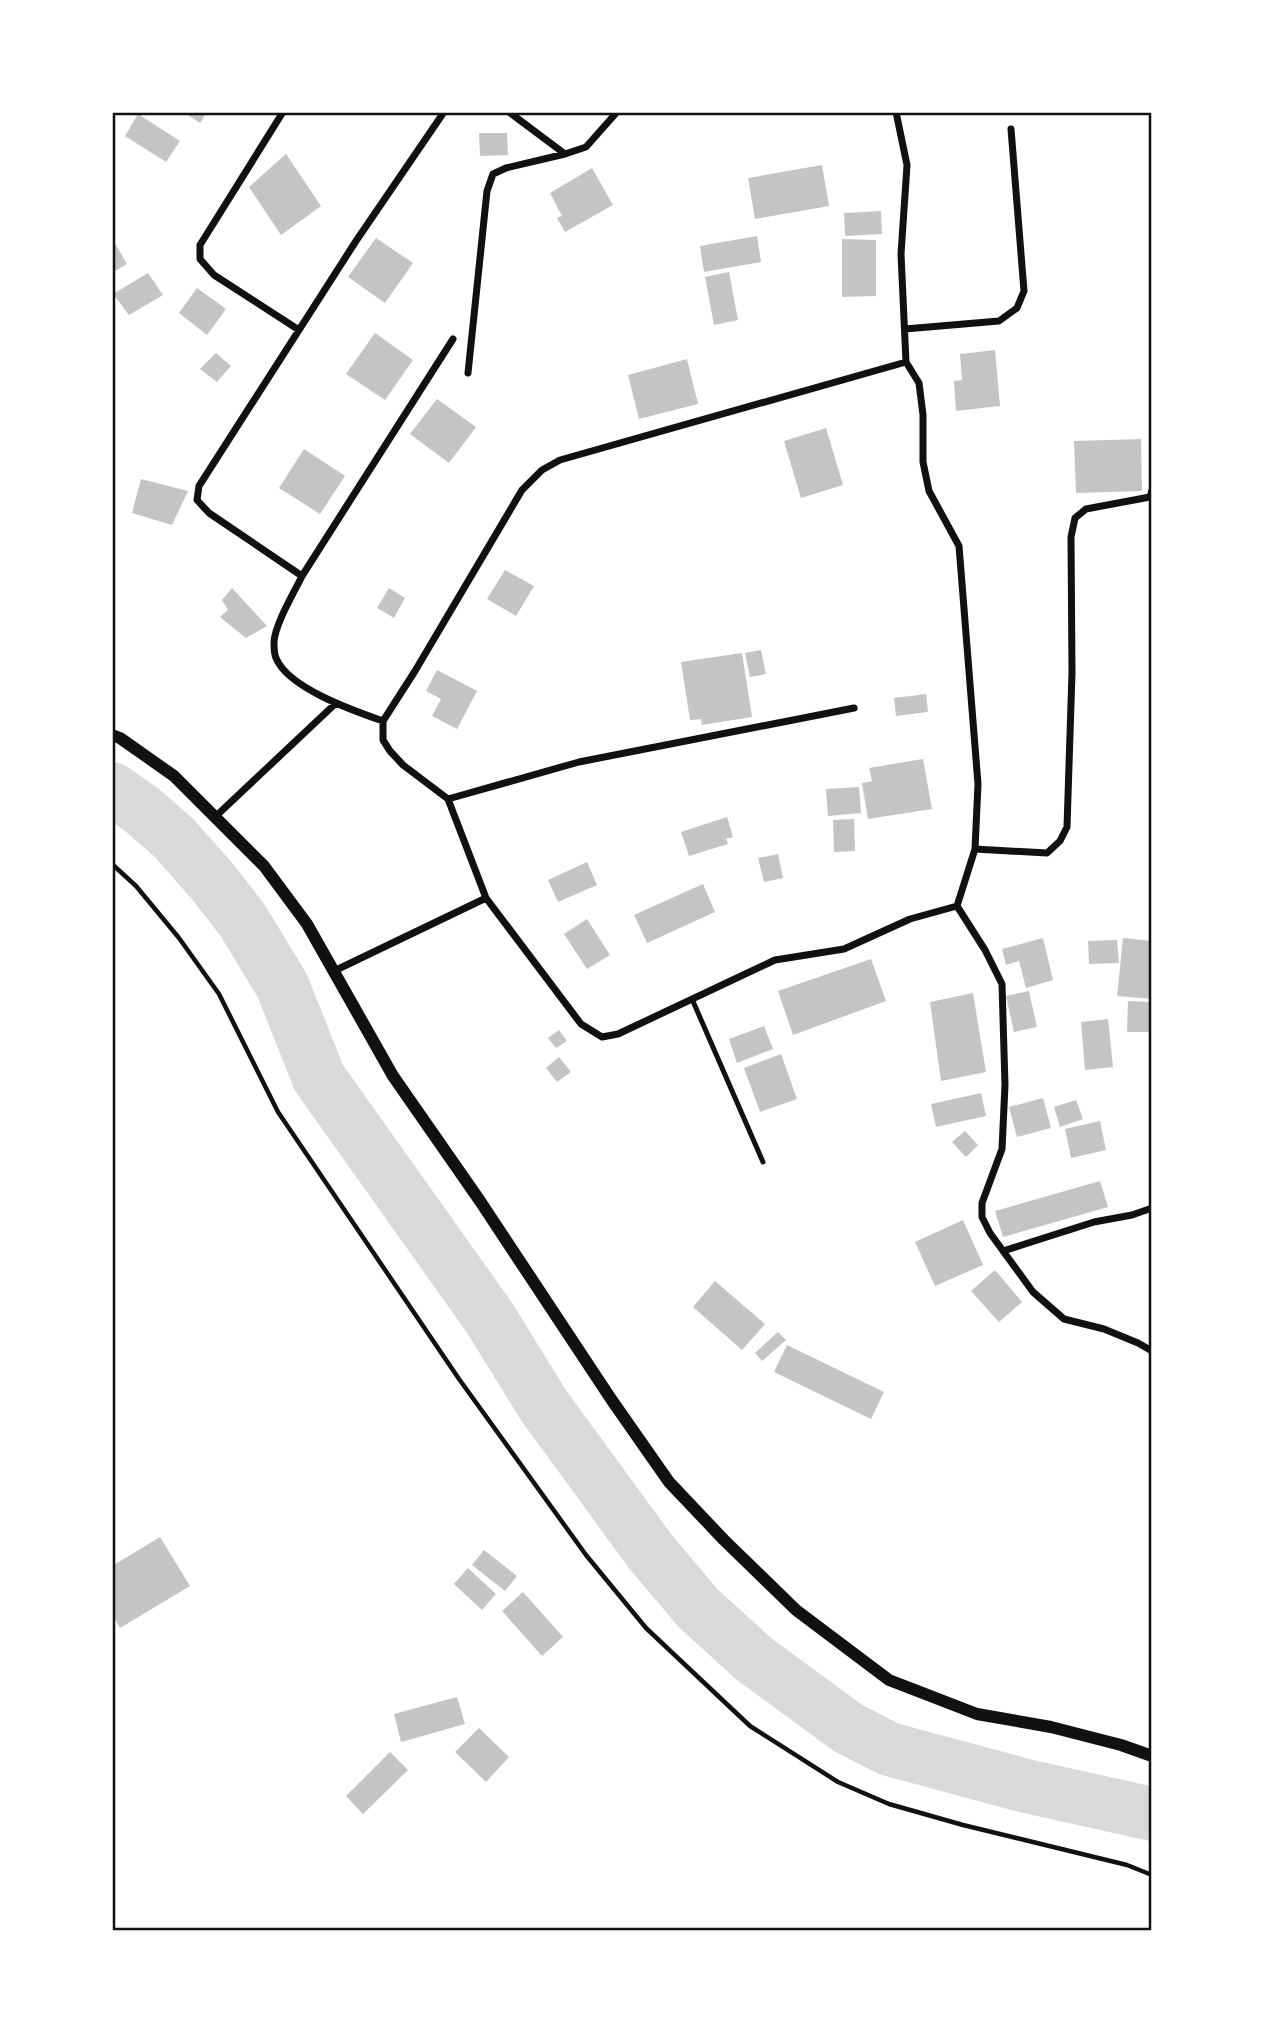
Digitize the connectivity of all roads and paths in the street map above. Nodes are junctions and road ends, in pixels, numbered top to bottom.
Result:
1 (283, 112) edge
2 (444, 112) edge
3 (509, 112) edge
4 (617, 112) edge
5 (896, 112) edge
6 (1011, 129) dead end
7 (565, 154) junction
8 (905, 329) junction
9 (299, 330) junction
10 (453, 339) dead end
11 (906, 362) junction
12 (468, 373) dead end
13 (1152, 490) edge
14 (302, 576) junction
15 (335, 704) junction
16 (854, 708) dead end
17 (383, 721) junction
18 (112, 735) edge
19 (448, 799) junction
20 (215, 817) junction
21 (975, 849) junction
22 (112, 864) edge
23 (486, 898) junction
24 (957, 906) junction
25 (334, 971) junction
26 (692, 999) junction
27 (762, 1162) dead end
28 (1152, 1208) edge
29 (1003, 1251) junction
30 (1152, 1352) edge
31 (1152, 1755) edge
32 (1152, 1875) edge

1 - 9 street
2 - 9 street
3 - 7 street
4 - 7 street
5 - 8 street
6 - 8 street
7 - 12 street
8 - 11 street
9 - 14 street
10 - 14 street
11 - 17 street
11 - 21 street
13 - 21 street
14 - 15 street
15 - 17 street
15 - 20 street
16 - 19 street
17 - 19 street
18 - 20 street
19 - 23 street
20 - 25 street
21 - 24 street
22 - 32 path
23 - 25 street
23 - 26 street
24 - 26 street
24 - 29 street
25 - 31 street
26 - 27 lane
28 - 29 street
29 - 30 street

